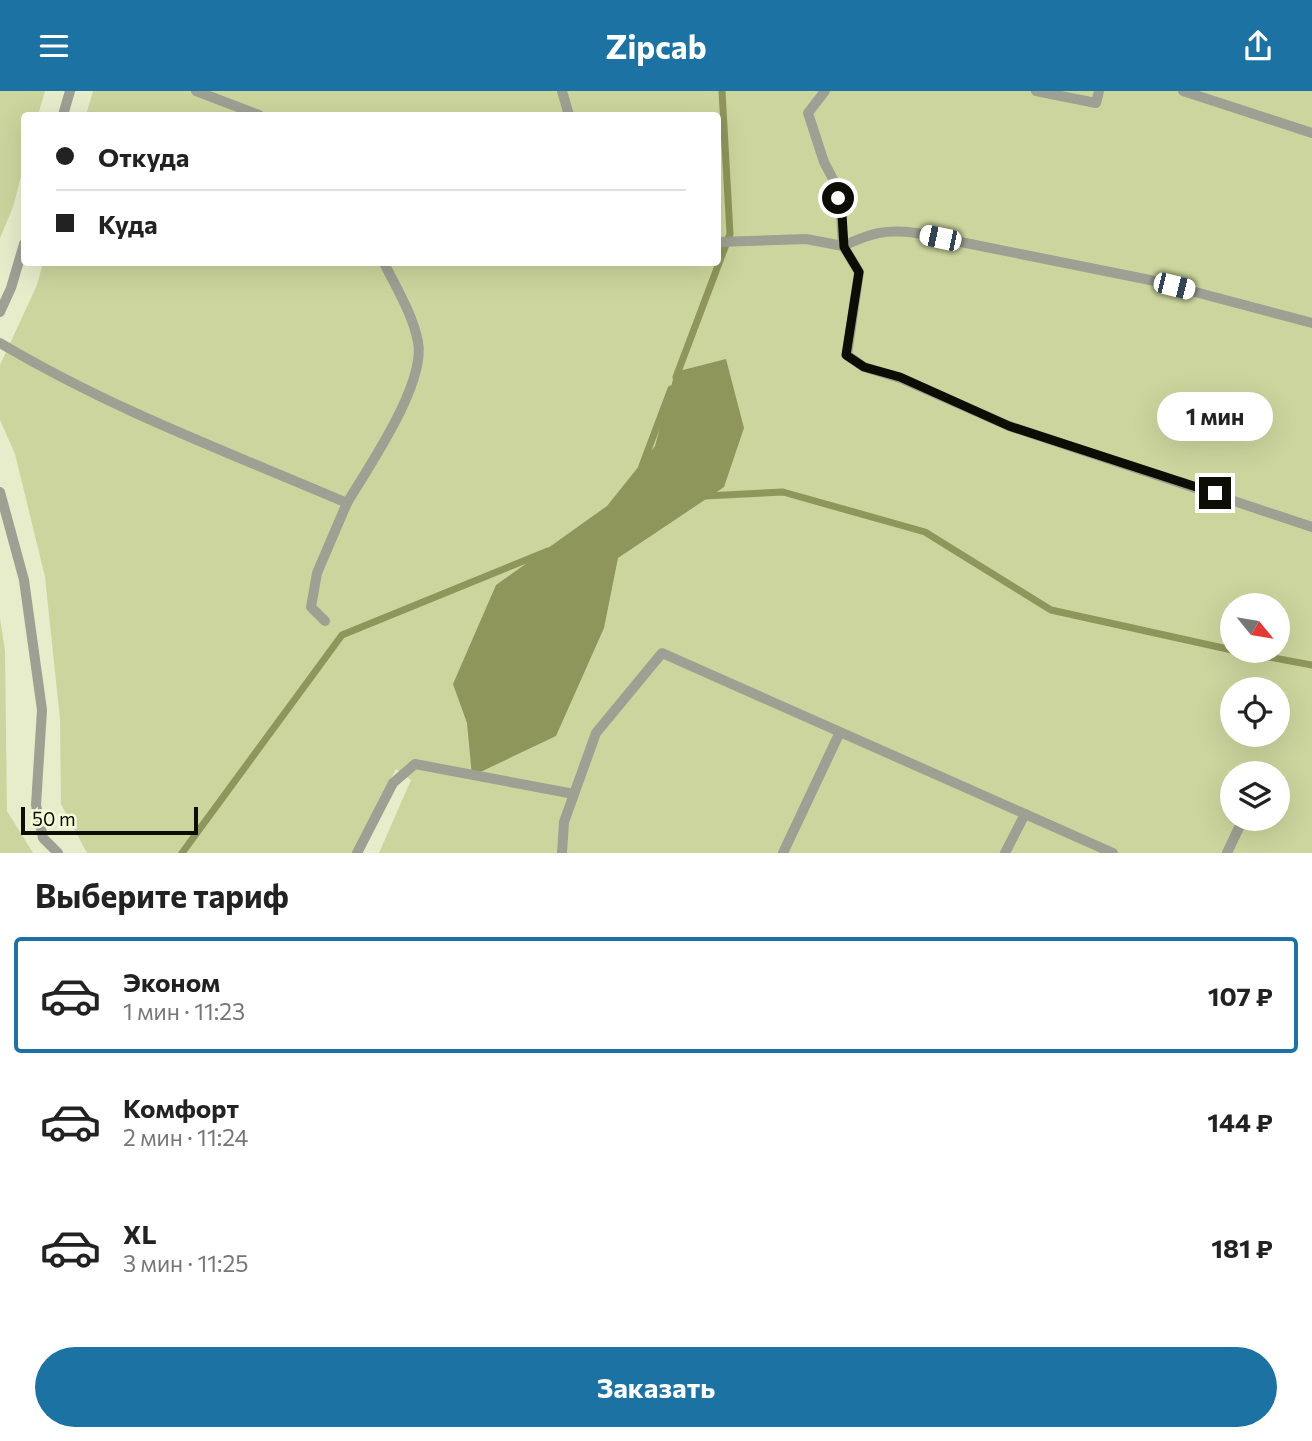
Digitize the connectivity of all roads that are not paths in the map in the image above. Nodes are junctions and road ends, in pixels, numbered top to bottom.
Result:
1 (70, 91) edge
2 (197, 91) edge
3 (562, 91) edge
4 (825, 91) edge
5 (1036, 91) edge
6 (1099, 91) edge
7 (1183, 91) edge
8 (64, 112) edge
9 (251, 112) edge
10 (568, 112) edge
11 (1312, 133) edge
12 (721, 242) edge
13 (844, 247) junction
14 (21, 254) edge
15 (385, 266) edge
16 (0, 312) edge
17 (1312, 323) edge
18 (0, 343) edge
19 (0, 492) edge
20 (348, 503) junction
21 (1312, 527) edge
22 (325, 621) dead end
23 (840, 732) junction
24 (574, 794) junction
25 (1025, 814) junction
26 (1237, 831) edge
27 (58, 853) edge
28 (357, 853) edge
29 (562, 853) edge
30 (783, 853) edge
31 (1004, 853) edge
32 (1113, 853) edge
33 (1227, 853) edge

1 - 8 lane
2 - 9 lane
3 - 10 lane
4 - 13 lane
5 - 6 lane
7 - 11 lane
12 - 13 lane
13 - 17 lane
13 - 21 lane
14 - 16 lane
15 - 20 lane
18 - 20 lane
19 - 27 lane
20 - 22 lane
23 - 24 lane
23 - 25 lane
23 - 30 lane
24 - 28 lane
24 - 29 lane
25 - 31 lane
25 - 32 lane
26 - 33 lane

